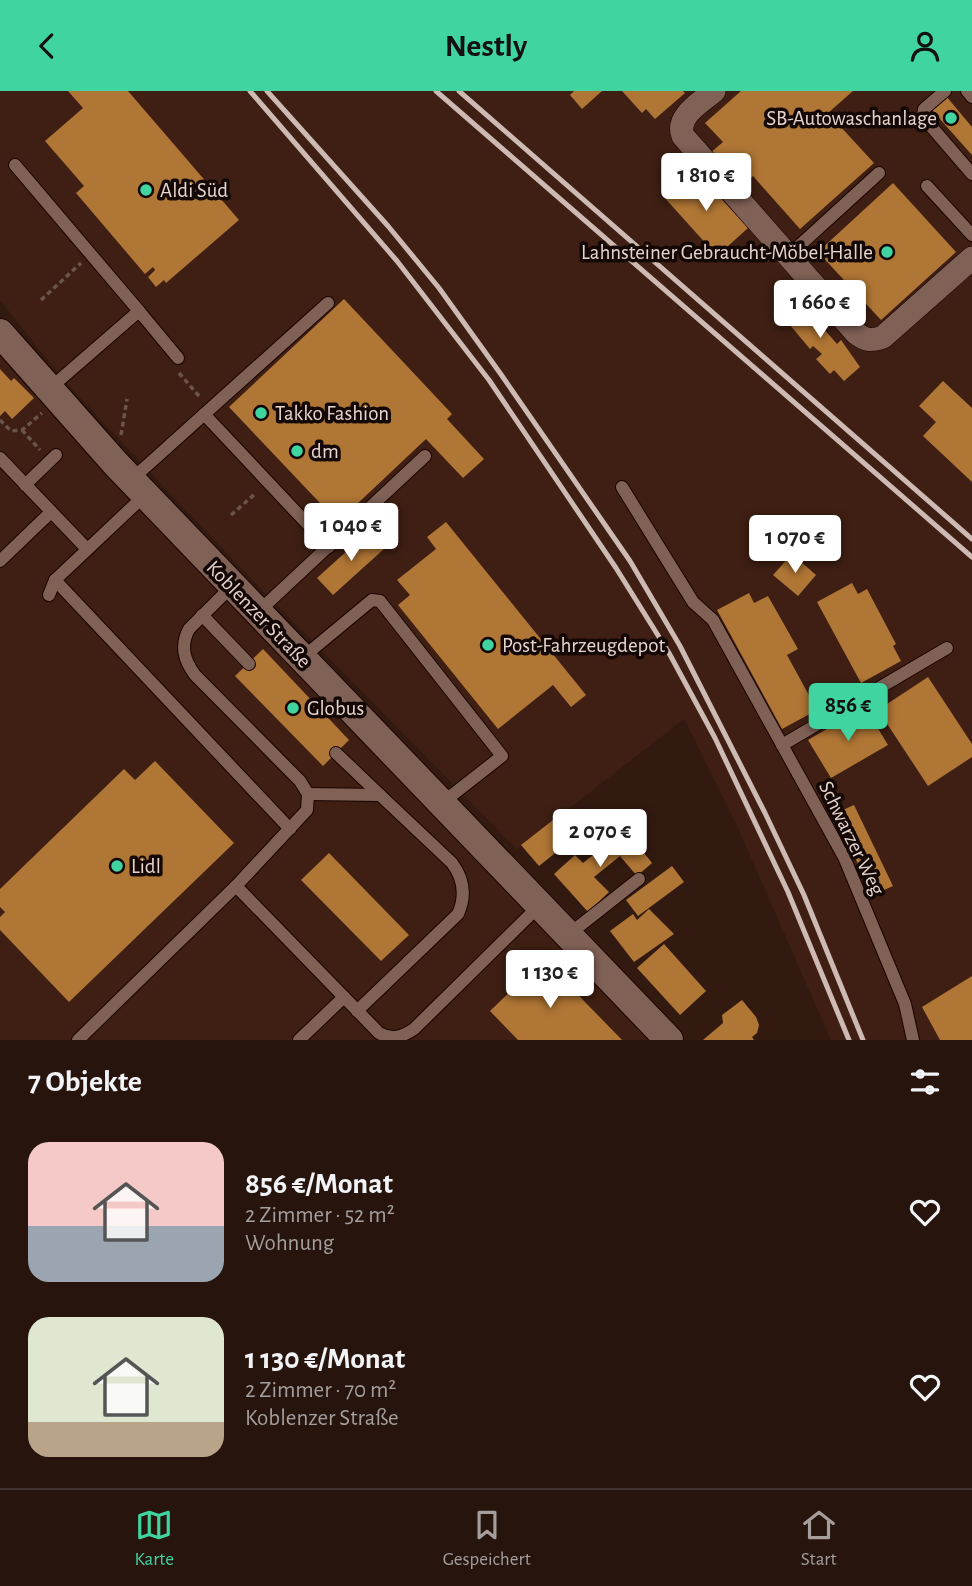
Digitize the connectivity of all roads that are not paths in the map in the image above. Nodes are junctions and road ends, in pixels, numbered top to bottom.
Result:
1 (714, 91) edge
2 (946, 91) edge
3 (967, 91) edge
4 (972, 97) edge
5 (15, 165) dead end
6 (879, 173) dead end
7 (972, 174) edge
8 (927, 186) dead end
9 (972, 235) edge
10 (788, 256) junction
11 (970, 262) edge
12 (328, 303) dead end
13 (139, 311) junction
14 (0, 333) edge
15 (174, 361) road end
16 (46, 401) junction
17 (207, 412) junction
18 (425, 456) dead end
19 (0, 458) edge
20 (53, 458) road end
21 (26, 485) junction
22 (622, 487) dead end
23 (138, 488) junction
24 (51, 512) junction
25 (329, 547) junction
26 (87, 549) junction
27 (0, 561) edge
28 (55, 580) junction
29 (232, 586) junction
30 (49, 595) dead end
31 (258, 613) junction
32 (202, 615) junction
33 (947, 648) dead end
34 (301, 659) junction
35 (249, 664) dead end
36 (782, 745) junction
37 (336, 753) dead end
38 (251, 788) junction
39 (308, 794) junction
40 (380, 795) junction
41 (241, 798) dead end
42 (440, 804) junction
43 (290, 829) junction
44 (639, 879) dead end
45 (236, 886) junction
46 (539, 906) junction
47 (568, 935) junction
48 (344, 997) junction
49 (358, 1011) junction
50 (78, 1040) edge
51 (299, 1040) edge
52 (669, 1040) edge
53 (913, 1040) edge

1 - 10 street
2 - 7 lane
3 - 4 lane
5 - 13 lane
6 - 10 lane
8 - 9 lane
10 - 11 street
12 - 17 lane
13 - 15 lane
13 - 16 lane
14 - 16 street, Koblenzer Straße
16 - 23 street, Koblenzer Straße
17 - 23 lane
17 - 25 lane
18 - 25 lane
19 - 21 lane
20 - 21 lane
21 - 24 lane
22 - 36 lane, Schwarzer Weg
23 - 26 lane
23 - 29 street, Koblenzer Straße
24 - 26 lane
24 - 27 lane
25 - 31 lane
26 - 28 lane
28 - 30 lane
28 - 38 lane
29 - 31 street, Koblenzer Straße
29 - 32 lane
31 - 34 street, Koblenzer Straße
32 - 35 lane
32 - 39 lane
33 - 36 lane
34 - 42 street, Koblenzer Straße
34 - 42 lane
36 - 53 lane, Schwarzer Weg
37 - 40 lane
38 - 41 lane
38 - 43 lane
39 - 40 lane
39 - 43 lane
40 - 49 lane
42 - 46 street, Koblenzer Straße
43 - 45 lane
44 - 47 lane
45 - 48 lane
45 - 50 lane
46 - 47 street, Koblenzer Straße
46 - 49 lane
47 - 52 street, Koblenzer Straße
48 - 49 lane
48 - 51 lane

